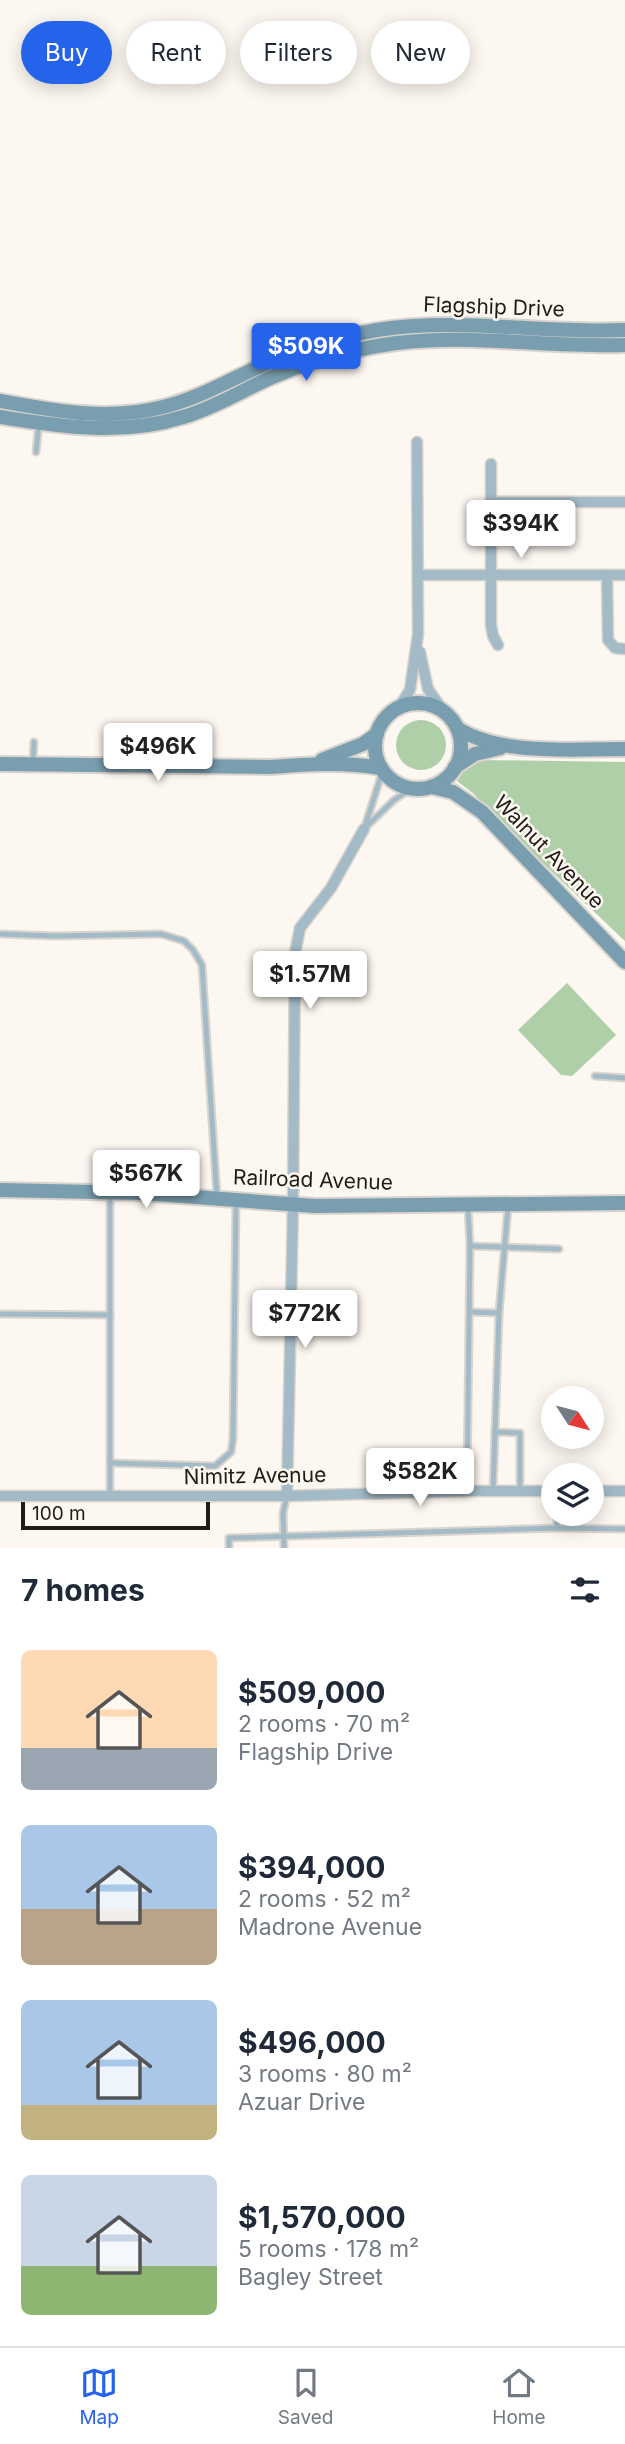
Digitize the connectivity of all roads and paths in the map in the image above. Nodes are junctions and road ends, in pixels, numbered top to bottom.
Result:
1 (625, 330) edge
2 (625, 345) edge
3 (0, 401) edge
4 (0, 417) edge
5 (39, 423) junction
6 (417, 442) dead end
7 (36, 452) dead end
8 (491, 464) dead end
9 (491, 502) junction
10 (625, 502) edge
11 (418, 575) junction
12 (491, 575) junction
13 (607, 575) junction
14 (625, 575) edge
15 (418, 634) junction
16 (498, 645) dead end
17 (625, 649) edge
18 (398, 709) junction
19 (444, 712) junction
20 (457, 728) junction
21 (377, 734) junction
22 (34, 742) dead end
23 (508, 746) junction
24 (625, 749) edge
25 (314, 763) junction
26 (0, 764) edge
27 (33, 764) junction
28 (456, 767) junction
29 (382, 769) junction
30 (432, 787) junction
31 (411, 789) junction
32 (364, 829) junction
33 (0, 934) edge
34 (625, 962) edge
35 (594, 1076) dead end
36 (625, 1078) edge
37 (0, 1190) edge
38 (110, 1192) junction
39 (217, 1197) junction
40 (236, 1199) junction
41 (625, 1203) edge
42 (293, 1204) junction
43 (468, 1204) junction
44 (508, 1204) junction
45 (470, 1246) junction
46 (506, 1248) junction
47 (559, 1249) dead end
48 (470, 1312) junction
49 (499, 1313) junction
50 (0, 1314) edge
51 (110, 1315) junction
52 (495, 1432) junction
53 (110, 1463) junction
54 (467, 1491) junction
55 (493, 1491) junction
56 (520, 1491) junction
57 (541, 1491) edge
58 (604, 1491) edge
59 (625, 1491) edge
60 (0, 1496) edge
61 (110, 1496) junction
62 (287, 1496) junction
63 (557, 1528) joint
64 (625, 1529) edge
65 (283, 1535) junction
66 (229, 1548) edge
67 (284, 1548) edge

1 - 3 street, Flagship Drive
2 - 5 street, Flagship Drive
4 - 5 street, Flagship Drive
5 - 7 lane
6 - 11 street
8 - 9 street
9 - 10 street
9 - 12 street
11 - 12 street
11 - 15 street
12 - 13 street
12 - 16 street
13 - 14 street
13 - 17 street
15 - 18 street
15 - 19 street
18 - 19 street
18 - 21 street
19 - 20 street
20 - 23 street
20 - 28 street
21 - 25 street
21 - 29 street
22 - 27 lane
23 - 24 street
23 - 28 street
25 - 27 street
25 - 29 street
26 - 27 street
28 - 30 street
29 - 31 street
29 - 32 lane
30 - 31 street
30 - 34 street, Walnut Avenue
31 - 32 lane
32 - 42 street
33 - 39 lane
35 - 36 lane
37 - 38 street, Railroad Avenue
38 - 39 street, Railroad Avenue
38 - 51 lane
39 - 40 street, Railroad Avenue
40 - 42 street, Railroad Avenue
40 - 53 lane
41 - 44 street, Railroad Avenue
42 - 43 street, Railroad Avenue
42 - 62 street
43 - 44 street, Railroad Avenue
43 - 45 lane
44 - 46 lane
45 - 46 lane
45 - 48 lane
46 - 47 lane
46 - 49 lane
48 - 49 lane
48 - 54 lane
49 - 52 lane
50 - 51 lane
51 - 53 lane
52 - 55 lane
52 - 56 lane
53 - 61 lane
54 - 55 street, Nimitz Avenue
54 - 62 street, Nimitz Avenue
55 - 56 street, Nimitz Avenue
56 - 57 street, Nimitz Avenue
58 - 59 street
60 - 61 street, Nimitz Avenue
61 - 62 street, Nimitz Avenue
62 - 65 lane
63 - 64 lane
63 - 65 lane
65 - 66 lane
65 - 67 lane

